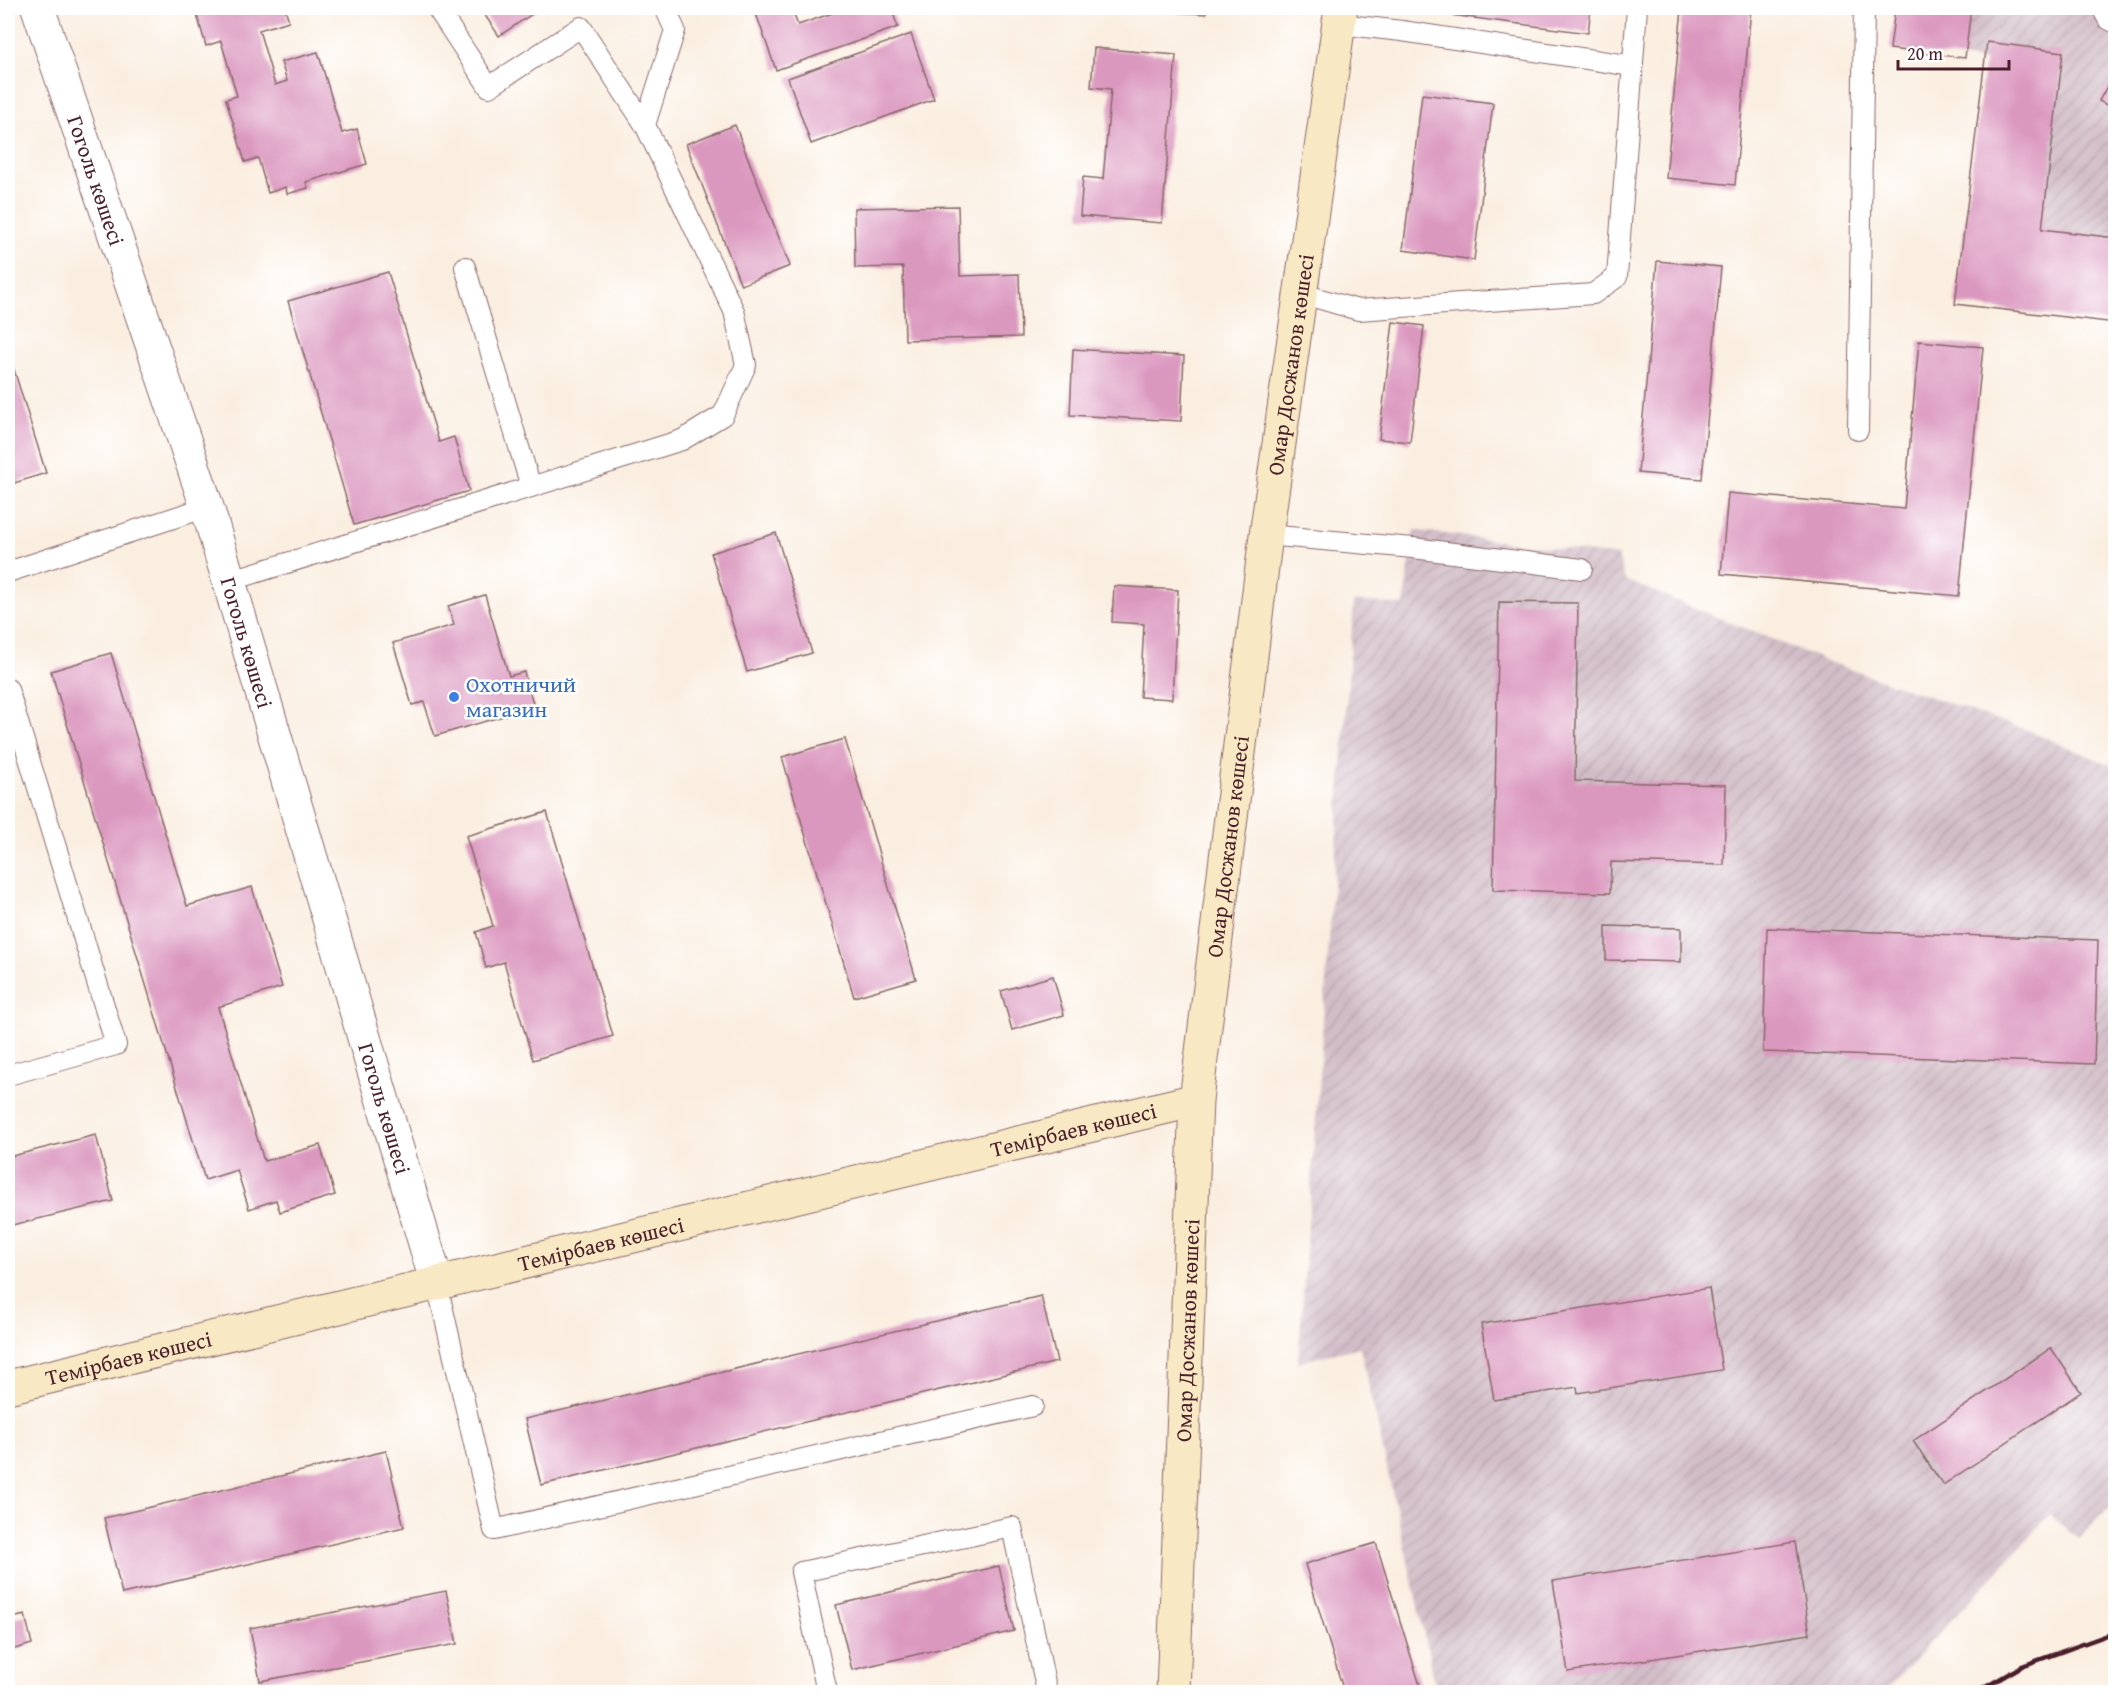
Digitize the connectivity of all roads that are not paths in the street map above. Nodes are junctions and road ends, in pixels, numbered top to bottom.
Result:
1 (38, 8) edge
2 (437, 8) edge
3 (665, 8) edge
4 (1637, 8) edge
5 (1864, 8) edge
6 (2102, 8) edge
7 (1340, 16) edge
8 (2115, 23) edge
9 (1633, 66) junction
10 (645, 125) junction
11 (465, 267) dead end
12 (1300, 293) junction
13 (1858, 430) dead end
14 (531, 487) junction
15 (207, 507) junction
16 (1266, 535) junction
17 (1582, 569) dead end
18 (8, 572) edge
19 (229, 581) junction
20 (8, 689) edge
21 (8, 1075) edge
22 (1196, 1100) junction
23 (436, 1284) junction
24 (8, 1387) edge
25 (1033, 1406) dead end
26 (826, 1692) edge
27 (1047, 1692) edge
28 (1169, 1692) edge

1 - 15 street, Гоголь көшесі
2 - 10 lane
3 - 10 lane
4 - 9 lane
5 - 13 lane
6 - 8 lane
7 - 9 lane
7 - 12 street, Омар Досжанов көшесі
9 - 12 lane
10 - 14 lane
11 - 14 lane
12 - 16 street, Омар Досжанов көшесі
14 - 19 lane
15 - 18 lane
15 - 19 street, Гоголь көшесі
16 - 17 lane
16 - 22 street, Омар Досжанов көшесі
19 - 23 street, Гоголь көшесі
20 - 21 lane
22 - 23 street, Темірбаев көшесі
22 - 28 street, Омар Досжанов көшесі
23 - 24 street, Темірбаев көшесі
23 - 25 lane
26 - 27 lane

